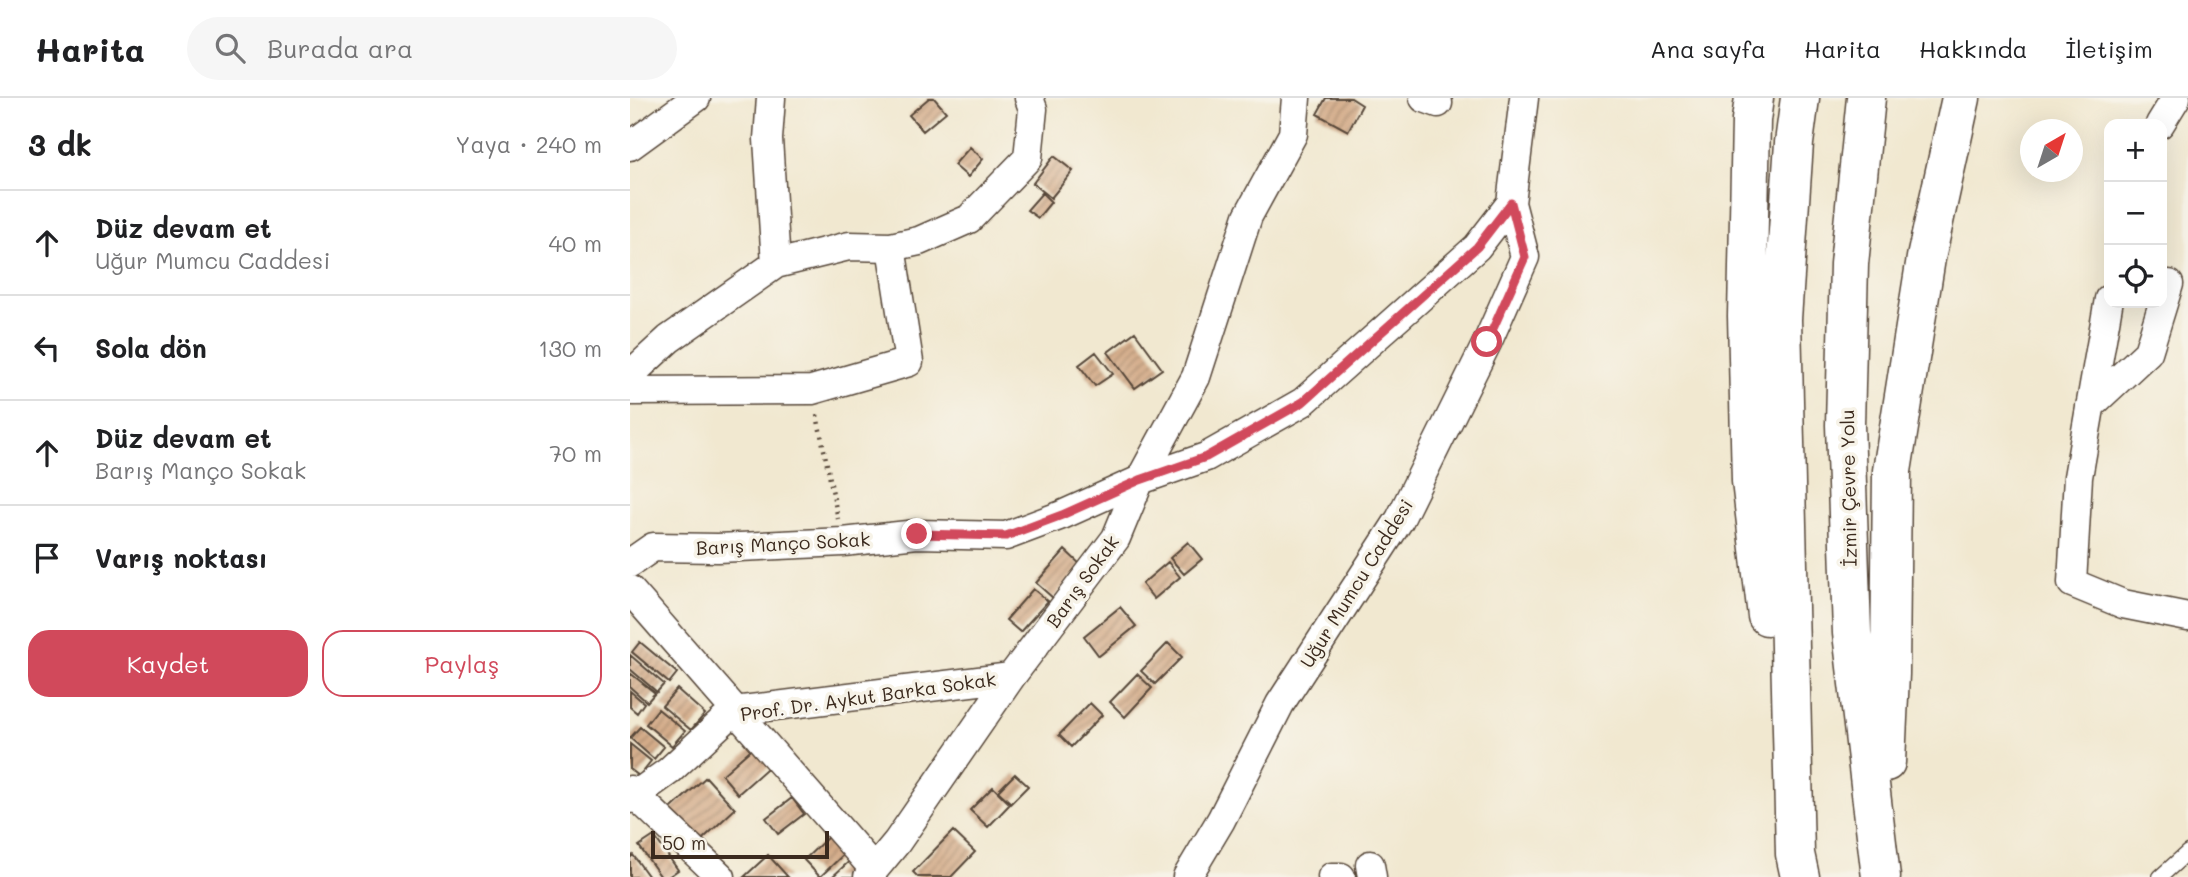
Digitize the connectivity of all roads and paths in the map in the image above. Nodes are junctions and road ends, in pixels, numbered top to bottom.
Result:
1 (695, 98) edge
2 (771, 98) edge
3 (1029, 98) edge
4 (1296, 98) edge
5 (1524, 98) edge
6 (1754, 98) edge
7 (1800, 98) edge
8 (1866, 98) edge
9 (1961, 98) edge
10 (2154, 98) edge
11 (2176, 98) edge
12 (2149, 119) edge
13 (2163, 119) edge
14 (630, 146) edge
15 (1511, 203) junction
16 (891, 247) junction
17 (776, 264) junction
18 (2169, 284) dead end
19 (2107, 308) edge
20 (630, 375) edge
21 (812, 390) junction
22 (630, 391) edge
23 (2090, 406) junction
24 (1140, 480) junction
25 (843, 542) junction
26 (630, 563) edge
27 (630, 590) edge
28 (2188, 617) edge
29 (1011, 677) junction
30 (734, 711) junction
31 (632, 795) edge
32 (2188, 852) edge
33 (1797, 866) edge
34 (871, 873) edge
35 (1881, 873) edge
36 (721, 877) edge
37 (1187, 877) edge
38 (1332, 877) edge
39 (1341, 877) edge
40 (2160, 877) edge

1 - 14 street
2 - 17 street
3 - 16 street
4 - 24 street, Barış Sokak
5 - 15 street
6 - 33 highway
7 - 33 highway
8 - 35 highway, İzmir Çevre Yolu
9 - 35 highway
10 - 12 street
11 - 13 street
15 - 24 street, Barış Manço Sokak
15 - 37 street, Uğur Mumcu Caddesi
16 - 17 street
16 - 21 street
17 - 20 street
18 - 23 street
19 - 23 street
21 - 22 street
21 - 25 path
23 - 28 street
24 - 25 street, Barış Manço Sokak
24 - 29 street, Barış Sokak
25 - 26 street, Barış Manço Sokak
27 - 30 street
29 - 30 street, Prof. Dr. Aykut Barka Sokak
29 - 34 street, Barış Sokak
30 - 31 street, Prof. Dr. Aykut Barka Sokak
30 - 34 street
31 - 36 street
32 - 40 lane
38 - 39 street

